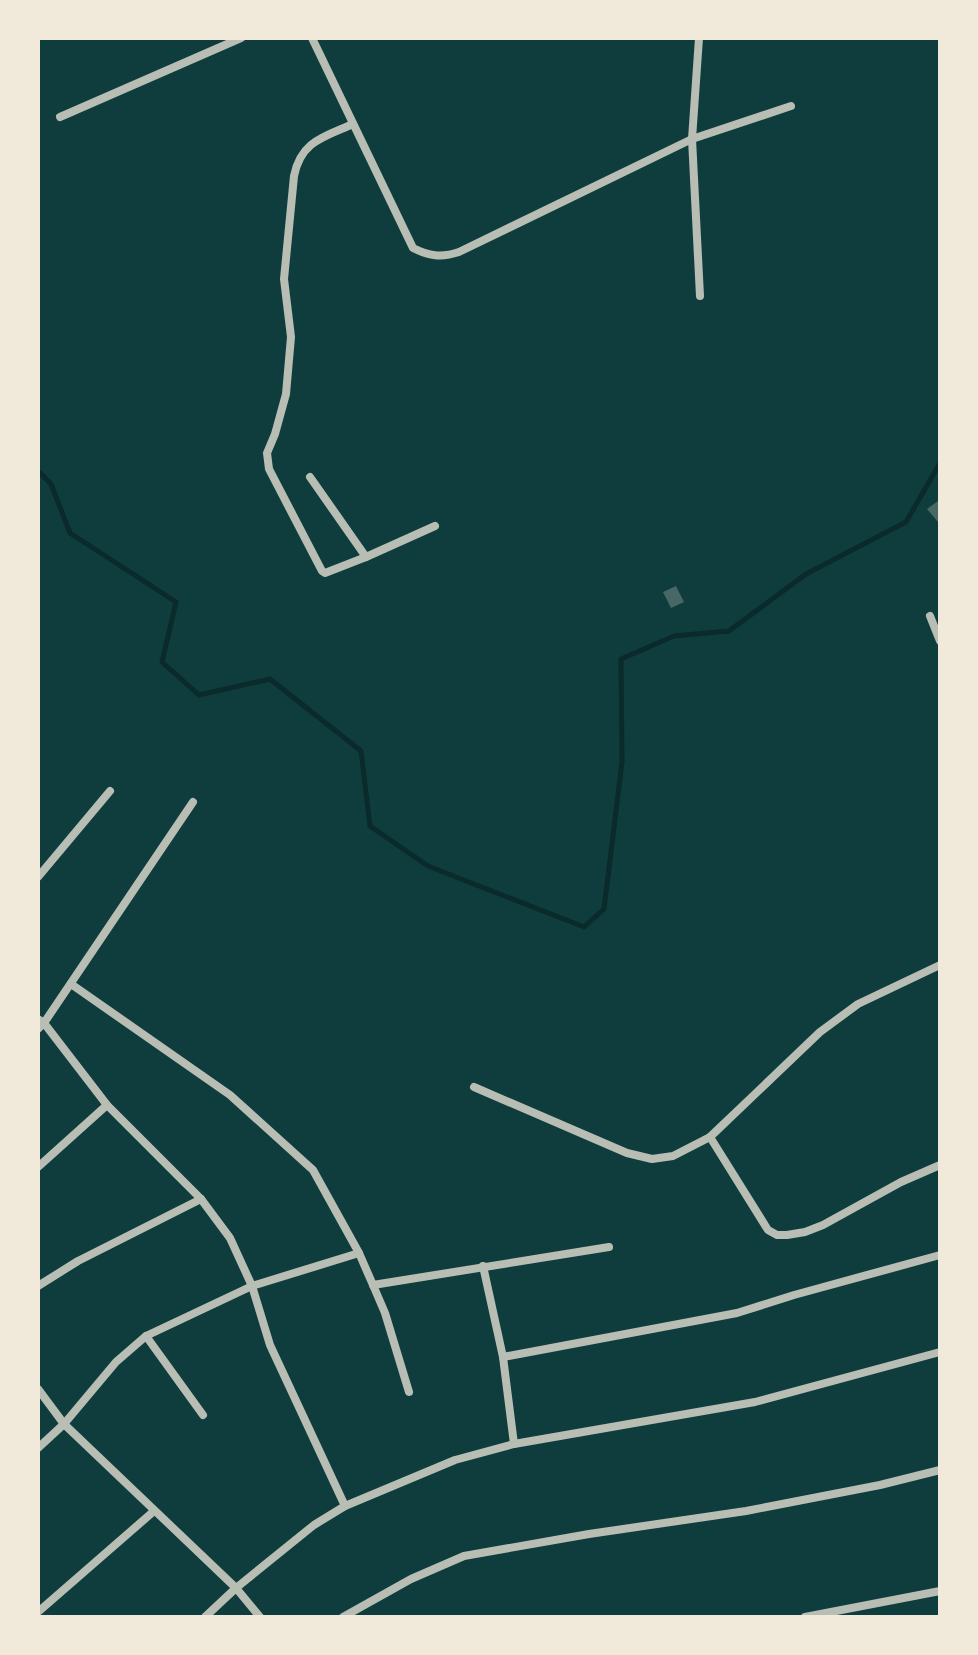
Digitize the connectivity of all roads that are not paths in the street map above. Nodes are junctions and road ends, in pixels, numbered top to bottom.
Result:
1 (241, 38) edge
2 (312, 38) edge
3 (699, 38) edge
4 (791, 106) dead end
5 (60, 117) dead end
6 (353, 124) junction
7 (692, 139) junction
8 (700, 296) dead end
9 (310, 477) dead end
10 (435, 526) dead end
11 (366, 557) junction
12 (930, 616) dead end
13 (940, 641) edge
14 (110, 791) dead end
15 (193, 802) dead end
16 (38, 877) edge
17 (940, 965) edge
18 (71, 984) junction
19 (40, 1024) edge
20 (474, 1087) dead end
21 (107, 1105) junction
22 (710, 1137) junction
23 (940, 1165) edge
24 (38, 1167) edge
25 (201, 1199) junction
26 (609, 1247) dead end
27 (359, 1253) junction
28 (940, 1255) edge
29 (483, 1266) junction
30 (373, 1285) junction
31 (38, 1286) edge
32 (252, 1286) junction
33 (146, 1336) junction
34 (940, 1352) edge
35 (503, 1357) junction
36 (38, 1389) edge
37 (409, 1392) dead end
38 (203, 1415) dead end
39 (64, 1424) junction
40 (514, 1444) junction
41 (38, 1448) edge
42 (940, 1470) edge
43 (345, 1506) junction
44 (154, 1511) junction
45 (236, 1588) junction
46 (940, 1591) edge
47 (38, 1612) edge
48 (205, 1617) edge
49 (260, 1617) edge
50 (343, 1617) edge
51 (805, 1617) edge

1 - 5 street
2 - 6 street
3 - 7 street
4 - 7 street
6 - 7 street
6 - 11 street
7 - 8 street
9 - 11 street
10 - 11 street
12 - 13 street
14 - 16 street
15 - 18 street
17 - 22 street
18 - 19 street
18 - 27 street
19 - 21 street
20 - 22 street
21 - 24 street
21 - 25 street
22 - 23 street
25 - 31 street
25 - 32 street
26 - 29 street
27 - 30 street
27 - 32 street
28 - 35 street
29 - 30 street
29 - 35 street
30 - 37 street
32 - 33 street
32 - 43 street
33 - 38 street
33 - 39 street
34 - 40 street
35 - 40 street
36 - 39 street
39 - 41 street
39 - 44 street
40 - 43 street
42 - 50 street
43 - 45 street
44 - 45 street
44 - 47 street
45 - 48 street
45 - 49 street
46 - 51 street

